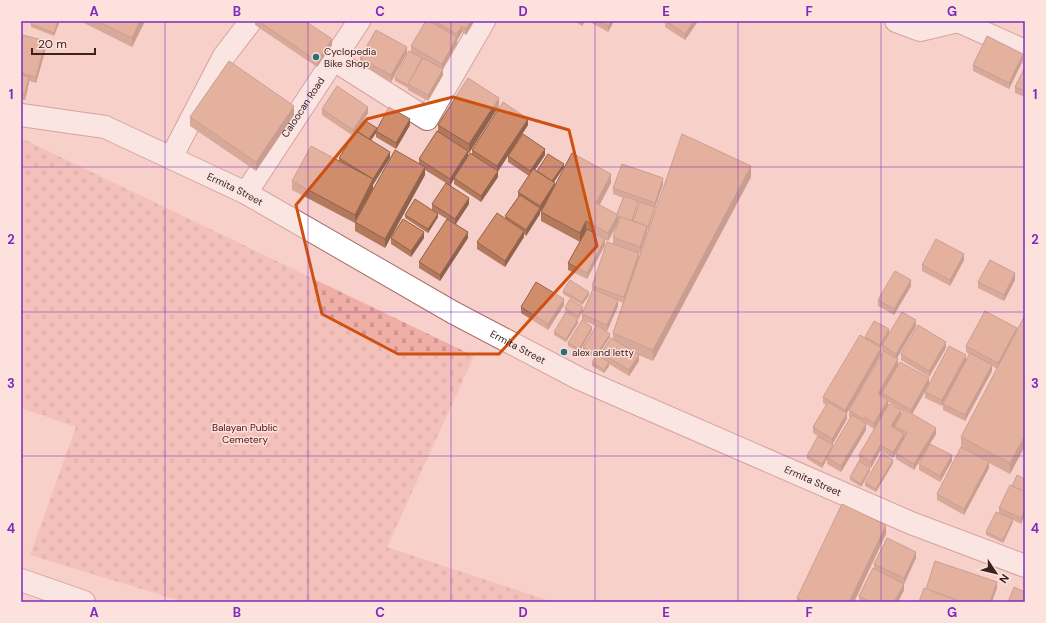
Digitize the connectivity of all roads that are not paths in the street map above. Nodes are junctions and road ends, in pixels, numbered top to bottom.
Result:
1 (251, 21) edge
2 (359, 21) edge
3 (484, 21) edge
4 (896, 21) edge
5 (958, 21) edge
6 (1025, 51) edge
7 (334, 60) junction
8 (21, 115) edge
9 (171, 158) junction
10 (246, 193) junction
11 (1025, 566) edge
12 (21, 580) edge
13 (80, 601) edge

1 - 9 main road
2 - 7 main road, Caloocan Road
3 - 7 main road
4 - 5 main road
5 - 6 main road
7 - 10 main road, Caloocan Road
8 - 9 main road, Ermita Street
9 - 10 main road, Ermita Street
10 - 11 main road, Ermita Street
12 - 13 main road

